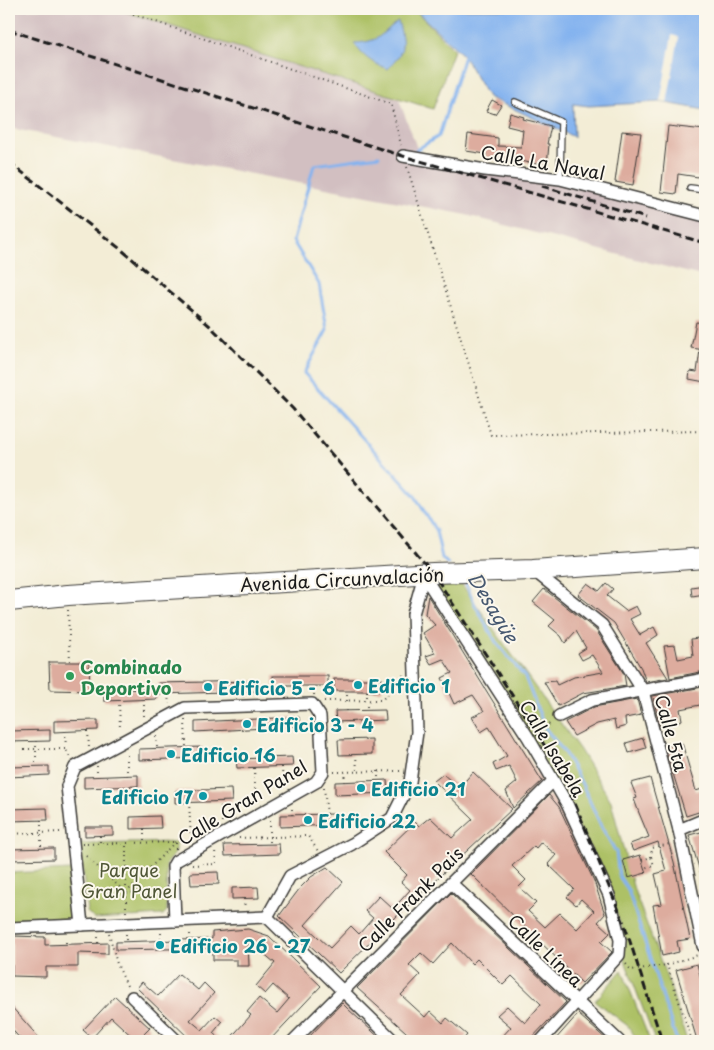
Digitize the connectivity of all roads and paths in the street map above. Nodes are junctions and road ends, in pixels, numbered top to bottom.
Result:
1 (119, 9) edge
2 (514, 102) dead end
3 (403, 156) junction
4 (560, 179) junction
5 (690, 188) dead end
6 (705, 190) edge
7 (705, 216) edge
8 (705, 431) edge
9 (705, 558) edge
10 (533, 570) junction
11 (423, 574) junction
12 (68, 595) junction
13 (9, 601) edge
14 (414, 657) junction
15 (70, 662) dead end
16 (705, 679) edge
17 (347, 691) dead end
18 (367, 691) dead end
19 (643, 691) junction
20 (119, 700) dead end
21 (144, 700) dead end
22 (367, 700) junction
23 (347, 701) junction
24 (312, 704) junction
25 (185, 708) junction
26 (367, 710) dead end
27 (347, 711) dead end
28 (559, 716) joint
29 (144, 730) junction
30 (64, 731) dead end
31 (88, 731) dead end
32 (528, 738) junction
33 (36, 741) dead end
34 (124, 741) junction
35 (186, 747) dead end
36 (9, 749) edge
37 (36, 749) junction
38 (66, 749) junction
39 (356, 754) dead end
40 (89, 759) junction
41 (36, 766) dead end
42 (75, 767) junction
43 (282, 767) dead end
44 (254, 768) dead end
45 (357, 771) junction
46 (378, 771) junction
47 (412, 771) junction
48 (323, 772) junction
49 (344, 772) junction
50 (127, 776) dead end
51 (378, 781) dead end
52 (344, 782) dead end
53 (552, 782) junction
54 (284, 800) junction
55 (189, 802) dead end
56 (221, 802) dead end
57 (270, 808) junction
58 (327, 814) dead end
59 (256, 816) junction
60 (705, 819) edge
61 (41, 820) dead end
62 (144, 829) dead end
63 (72, 832) junction
64 (41, 833) junction
65 (9, 834) edge
66 (680, 834) junction
67 (100, 836) dead end
68 (219, 837) junction
69 (270, 837) junction
70 (144, 842) junction
71 (176, 842) junction
72 (126, 843) junction
73 (73, 844) junction
74 (100, 844) junction
75 (270, 844) dead end
76 (42, 848) dead end
77 (192, 852) junction
78 (651, 857) junction
79 (324, 859) junction
80 (642, 860) dead end
81 (174, 863) junction
82 (644, 868) dead end
83 (451, 883) junction
84 (173, 890) junction
85 (126, 893) junction
86 (267, 917) junction
87 (175, 920) junction
88 (126, 923) junction
89 (106, 924) junction
90 (82, 925) junction
91 (9, 928) edge
92 (699, 950) joint
93 (620, 955) junction
94 (668, 965) junction
95 (342, 993) junction
96 (132, 997) joint
97 (577, 1003) junction
98 (15, 1032) dead end
99 (9, 1037) edge
100 (177, 1041) edge
101 (293, 1041) edge
102 (394, 1041) edge
103 (541, 1041) edge
104 (619, 1041) edge
105 (692, 1041) edge

1 - 3 path
2 - 4 lane
3 - 4 street, Calle La Naval
3 - 8 path
4 - 7 street, Calle La Naval
5 - 6 lane
9 - 10 highway, Avenida Circunvalación
10 - 11 highway, Avenida Circunvalación
10 - 19 street, Calle 5ta
11 - 12 highway, Avenida Circunvalación
11 - 14 street
11 - 32 street, Calle Isabela
12 - 13 highway, Avenida Circunvalación
12 - 15 path
14 - 22 path
14 - 47 street
16 - 19 street
17 - 23 path
18 - 22 path
19 - 28 street
19 - 66 street, Calle 5ta
20 - 34 path
21 - 29 path
22 - 23 path
22 - 26 path
23 - 24 path
23 - 27 path
24 - 25 street
24 - 48 street, Calle Gran Panel
25 - 29 street
25 - 35 path
28 - 32 path
29 - 34 street
30 - 38 path
31 - 40 path
32 - 53 street, Calle Isabela
33 - 37 path
34 - 40 street
34 - 50 path
36 - 37 path
37 - 38 path
37 - 41 path
38 - 42 path
39 - 45 path
40 - 42 street
42 - 63 street
43 - 54 path
44 - 59 path
45 - 46 path
45 - 49 path
46 - 47 path
46 - 51 path
47 - 79 street
48 - 49 path
48 - 54 street, Calle Gran Panel
48 - 58 path
49 - 52 path
53 - 83 street, Calle Frank Pais
53 - 93 street, Calle Isabela
54 - 57 street, Calle Gran Panel
55 - 77 path
56 - 68 path
57 - 59 street, Calle Gran Panel
57 - 69 path
59 - 68 street, Calle Gran Panel
60 - 66 street
61 - 64 path
62 - 70 path
63 - 64 path
63 - 73 street
64 - 65 path
64 - 76 path
66 - 78 path
66 - 92 street, Calle 5ta
67 - 74 path
68 - 69 path
68 - 77 street, Calle Gran Panel
68 - 81 path
69 - 75 path
69 - 79 path
70 - 71 path
70 - 72 path
71 - 81 path
71 - 85 path
72 - 74 path
72 - 85 path
73 - 74 path
73 - 85 path
73 - 90 street
77 - 81 street, Calle Gran Panel
78 - 80 path
78 - 82 path
79 - 86 street
81 - 84 street, Calle Gran Panel
83 - 95 street, Calle Frank Pais
83 - 97 street, Calle Línea
84 - 85 path
84 - 87 street, Calle Gran Panel
85 - 88 path
86 - 87 street
86 - 95 street
87 - 88 street
88 - 89 street
89 - 90 street
89 - 96 path
90 - 91 street
92 - 94 path
93 - 94 path
93 - 97 street
94 - 105 path
95 - 101 street, Calle Frank Pais
95 - 102 street
96 - 100 street
97 - 103 street
97 - 104 street, Calle Línea
98 - 99 path

